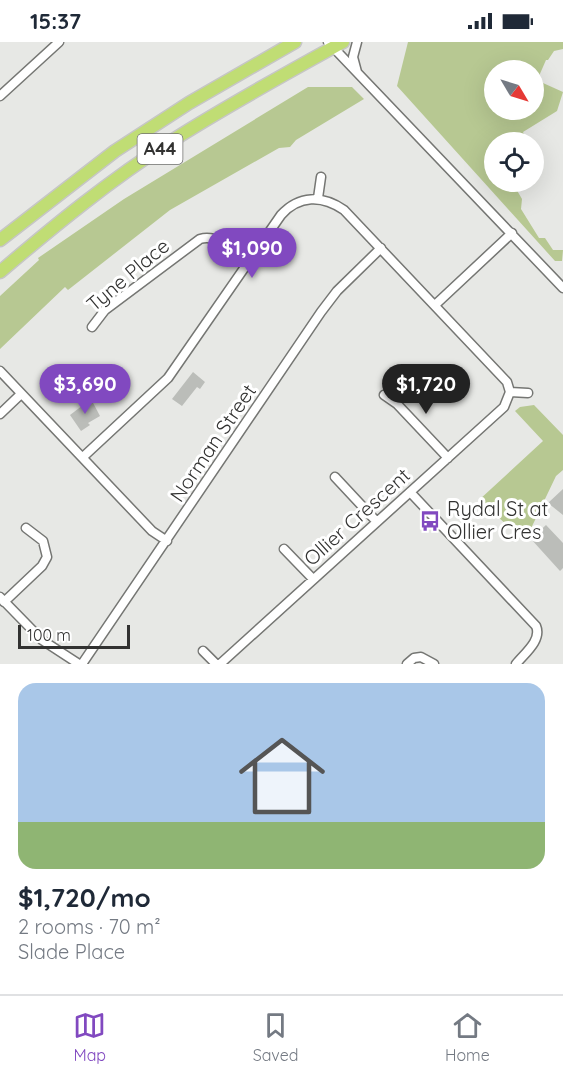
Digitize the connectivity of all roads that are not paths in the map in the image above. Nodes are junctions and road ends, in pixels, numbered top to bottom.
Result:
1 (59, 42) edge
2 (295, 42) edge
3 (357, 42) edge
4 (335, 44) edge
5 (357, 73) junction
6 (0, 96) edge
7 (321, 177) dead end
8 (318, 198) junction
9 (512, 233) junction
10 (0, 240) edge
11 (381, 248) junction
12 (248, 260) junction
13 (0, 272) edge
14 (561, 281) edge
15 (435, 305) junction
16 (92, 327) dead end
17 (0, 371) edge
18 (510, 392) junction
19 (528, 393) dead end
20 (21, 394) junction
21 (384, 395) dead end
22 (0, 414) edge
23 (83, 457) junction
24 (448, 458) junction
25 (335, 477) dead end
26 (410, 492) junction
27 (377, 522) junction
28 (26, 528) dead end
29 (167, 541) junction
30 (284, 549) dead end
31 (313, 579) junction
32 (2, 600) edge
33 (203, 651) dead end
34 (81, 664) edge
35 (218, 664) edge
36 (407, 664) edge
37 (434, 664) edge
38 (516, 664) edge

1 - 6 street
2 - 10 highway, A44
3 - 5 street
4 - 5 street
4 - 13 highway, A44
5 - 9 street
7 - 8 street
8 - 11 street
8 - 12 street
9 - 14 street
9 - 15 street
11 - 15 street
11 - 29 street, Norman Street
12 - 16 street, Tyne Place
12 - 23 street
15 - 18 street
17 - 20 street
18 - 19 street
18 - 24 street, Ollier Crescent
20 - 22 street
20 - 23 street
21 - 24 street
23 - 29 street
24 - 26 street, Ollier Crescent
25 - 27 street
26 - 27 street, Ollier Crescent
26 - 38 street
27 - 31 street, Ollier Crescent
28 - 32 street
29 - 34 street, Norman Street
30 - 31 street
31 - 35 street, Ollier Crescent
32 - 34 street
33 - 35 street
36 - 37 street

